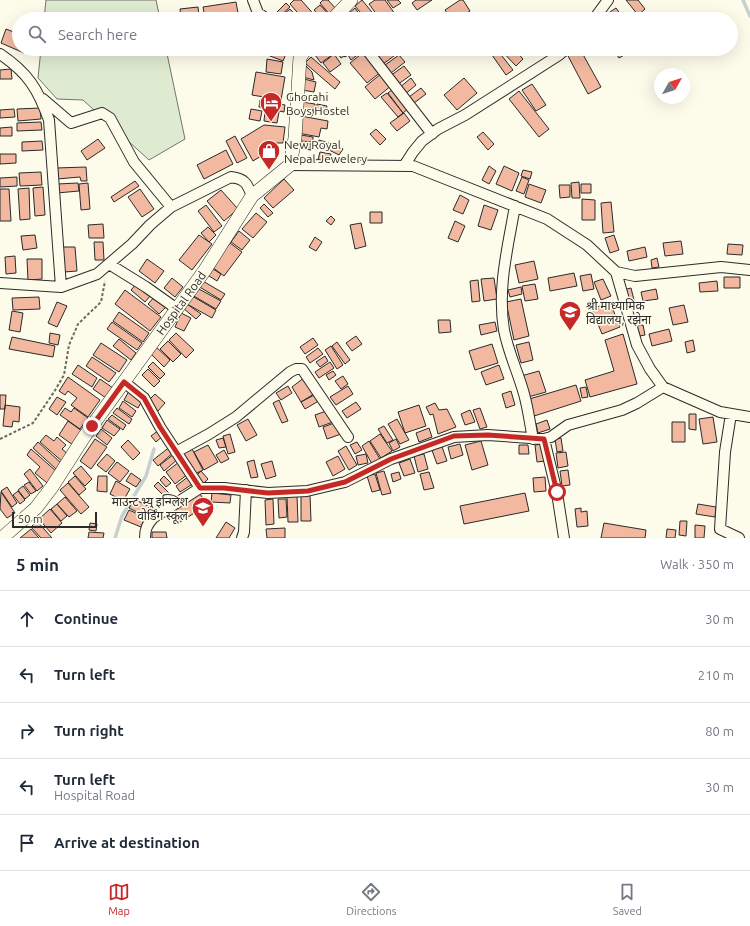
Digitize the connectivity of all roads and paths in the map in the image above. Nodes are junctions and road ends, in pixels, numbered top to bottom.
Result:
1 (253, 0) edge
2 (351, 0) edge
3 (608, 0) edge
4 (258, 12) edge
5 (340, 12) edge
6 (599, 12) edge
7 (0, 54) edge
8 (301, 56) edge
9 (372, 56) edge
10 (557, 56) edge
11 (42, 98) junction
12 (435, 131) junction
13 (290, 164) junction
14 (408, 166) junction
15 (252, 196) junction
16 (515, 206) junction
17 (171, 207) junction
18 (108, 265) junction
19 (750, 270) edge
20 (616, 272) junction
21 (0, 283) edge
22 (61, 286) junction
23 (177, 309) junction
24 (124, 382) junction
25 (663, 387) junction
26 (731, 414) junction
27 (750, 418) edge
28 (348, 437) dead end
29 (533, 438) junction
30 (0, 439) edge
31 (544, 439) junction
32 (176, 452) junction
33 (200, 488) junction
34 (246, 490) junction
35 (2, 537) edge
36 (145, 538) edge
37 (242, 538) edge
38 (564, 538) edge
39 (738, 538) edge

1 - 4 street
2 - 5 street
3 - 6 street
7 - 11 street
8 - 13 street
9 - 12 street
10 - 12 street
11 - 17 street
11 - 22 street
12 - 14 street
13 - 14 street
13 - 15 street, Hospital Road
14 - 16 street
15 - 17 street
15 - 23 street, Hospital Road
16 - 20 street
16 - 29 street
17 - 18 street
18 - 22 street
18 - 23 street
18 - 30 path
19 - 20 street
20 - 25 street
21 - 22 street
23 - 24 street, Hospital Road
24 - 32 street
24 - 35 street, Hospital Road
25 - 26 street
25 - 31 street
26 - 27 street
26 - 39 street
28 - 32 street
29 - 31 street
29 - 34 street
31 - 38 street
32 - 33 street
33 - 34 street
33 - 36 street
34 - 37 street

